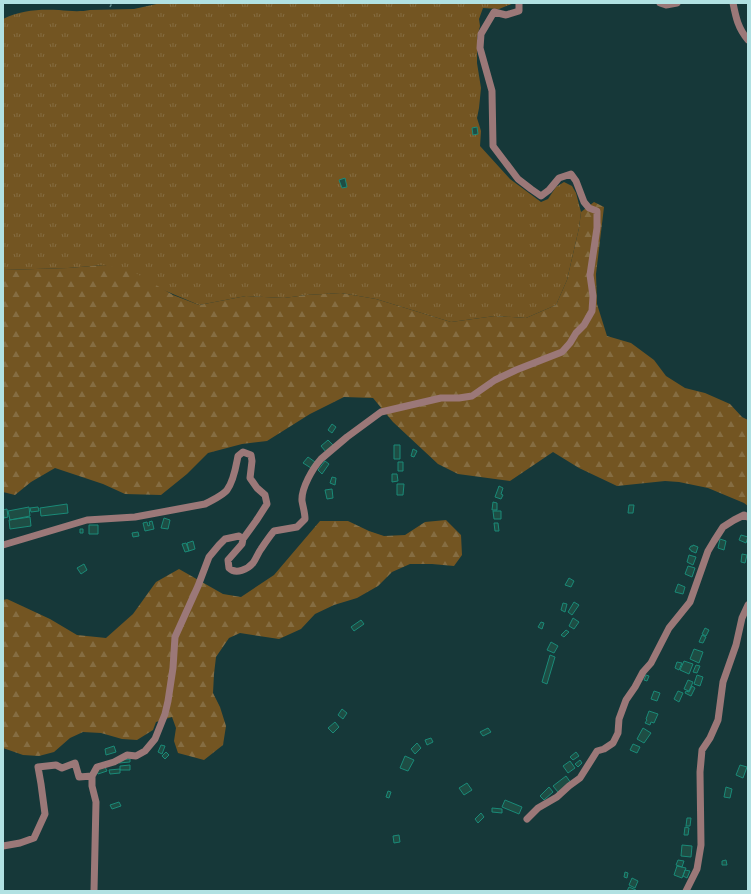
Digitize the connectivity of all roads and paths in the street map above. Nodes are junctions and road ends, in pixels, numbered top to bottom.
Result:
1 (112, 3) edge
2 (519, 3) edge
3 (660, 3) edge
4 (677, 3) edge
5 (733, 3) edge
6 (110, 7) dead end
7 (748, 40) edge
8 (748, 517) edge
9 (243, 539) junction
10 (3, 545) edge
11 (748, 605) edge
12 (92, 776) junction
13 (527, 819) dead end
14 (3, 846) edge
15 (94, 891) edge
16 (686, 891) edge

1 - 6 path
2 - 9 street
3 - 4 street
5 - 7 street
8 - 13 street
9 - 10 street
9 - 12 street
11 - 16 street
12 - 14 street
12 - 15 street

